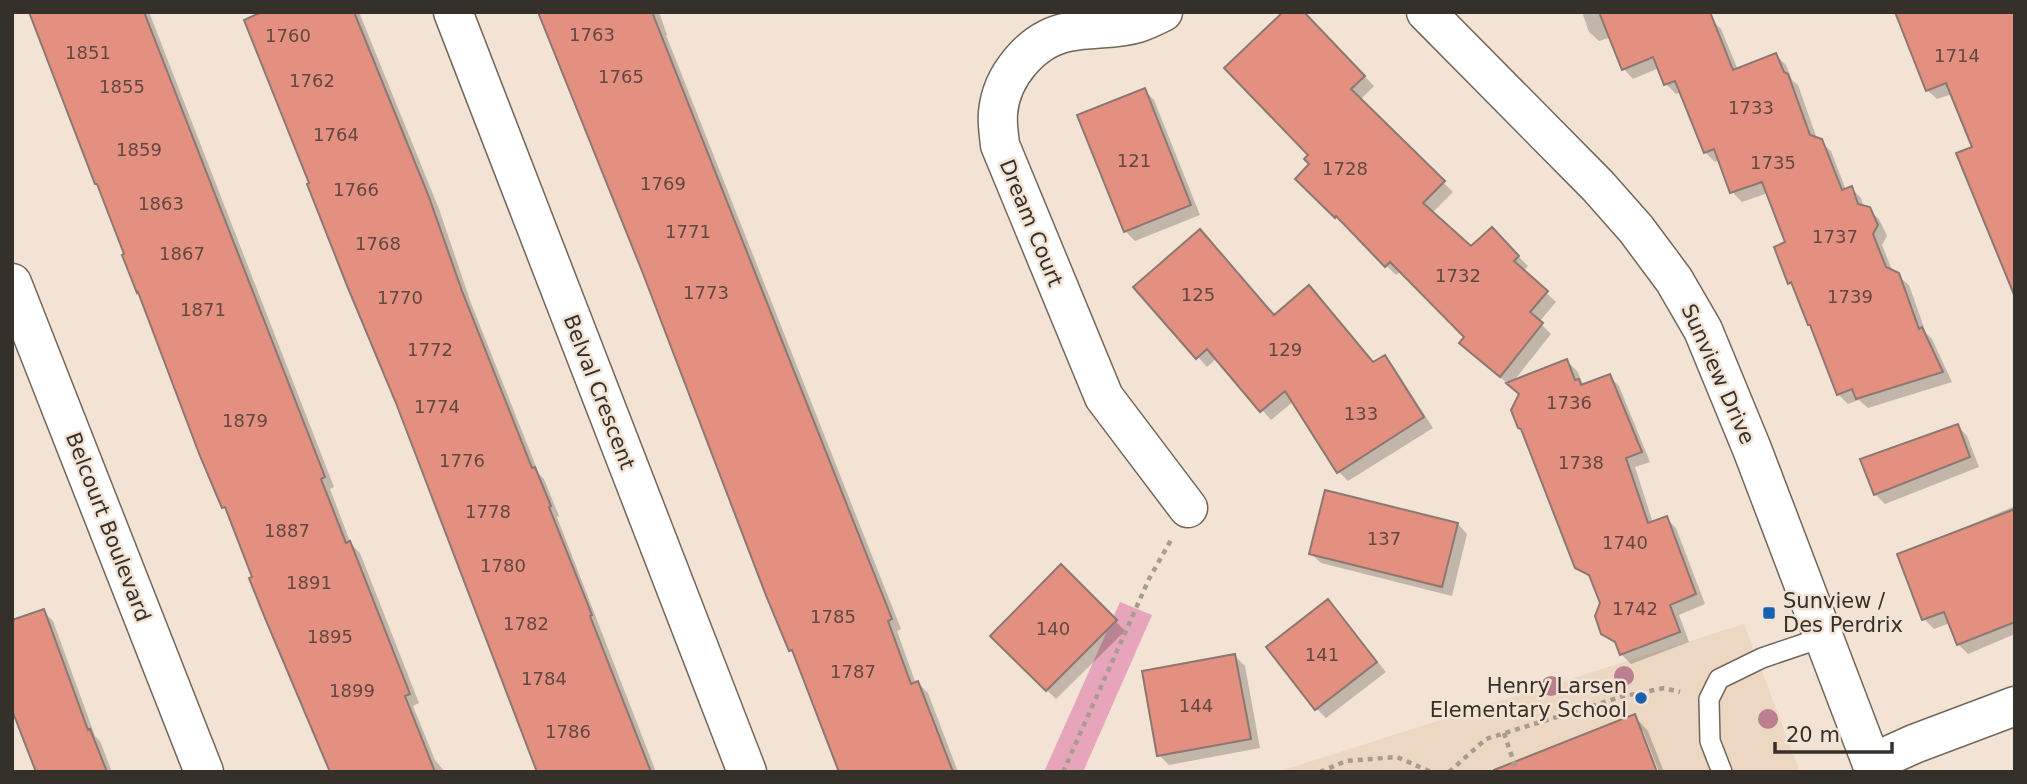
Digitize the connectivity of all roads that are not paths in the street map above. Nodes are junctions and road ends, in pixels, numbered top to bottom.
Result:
1 (453, 12) edge
2 (1163, 12) edge
3 (1426, 12) edge
4 (12, 283) edge
5 (1188, 508) road end
6 (1824, 637) junction
7 (2015, 706) edge
8 (1874, 767) edge
9 (204, 772) edge
10 (747, 772) edge
11 (1722, 772) edge

1 - 10 street, Belval Crescent
2 - 5 street, Dream Court
3 - 6 street, Sunview Drive
4 - 9 street, Belcourt Boulevard
6 - 8 street, Sunview Drive
6 - 11 lane
7 - 8 street

